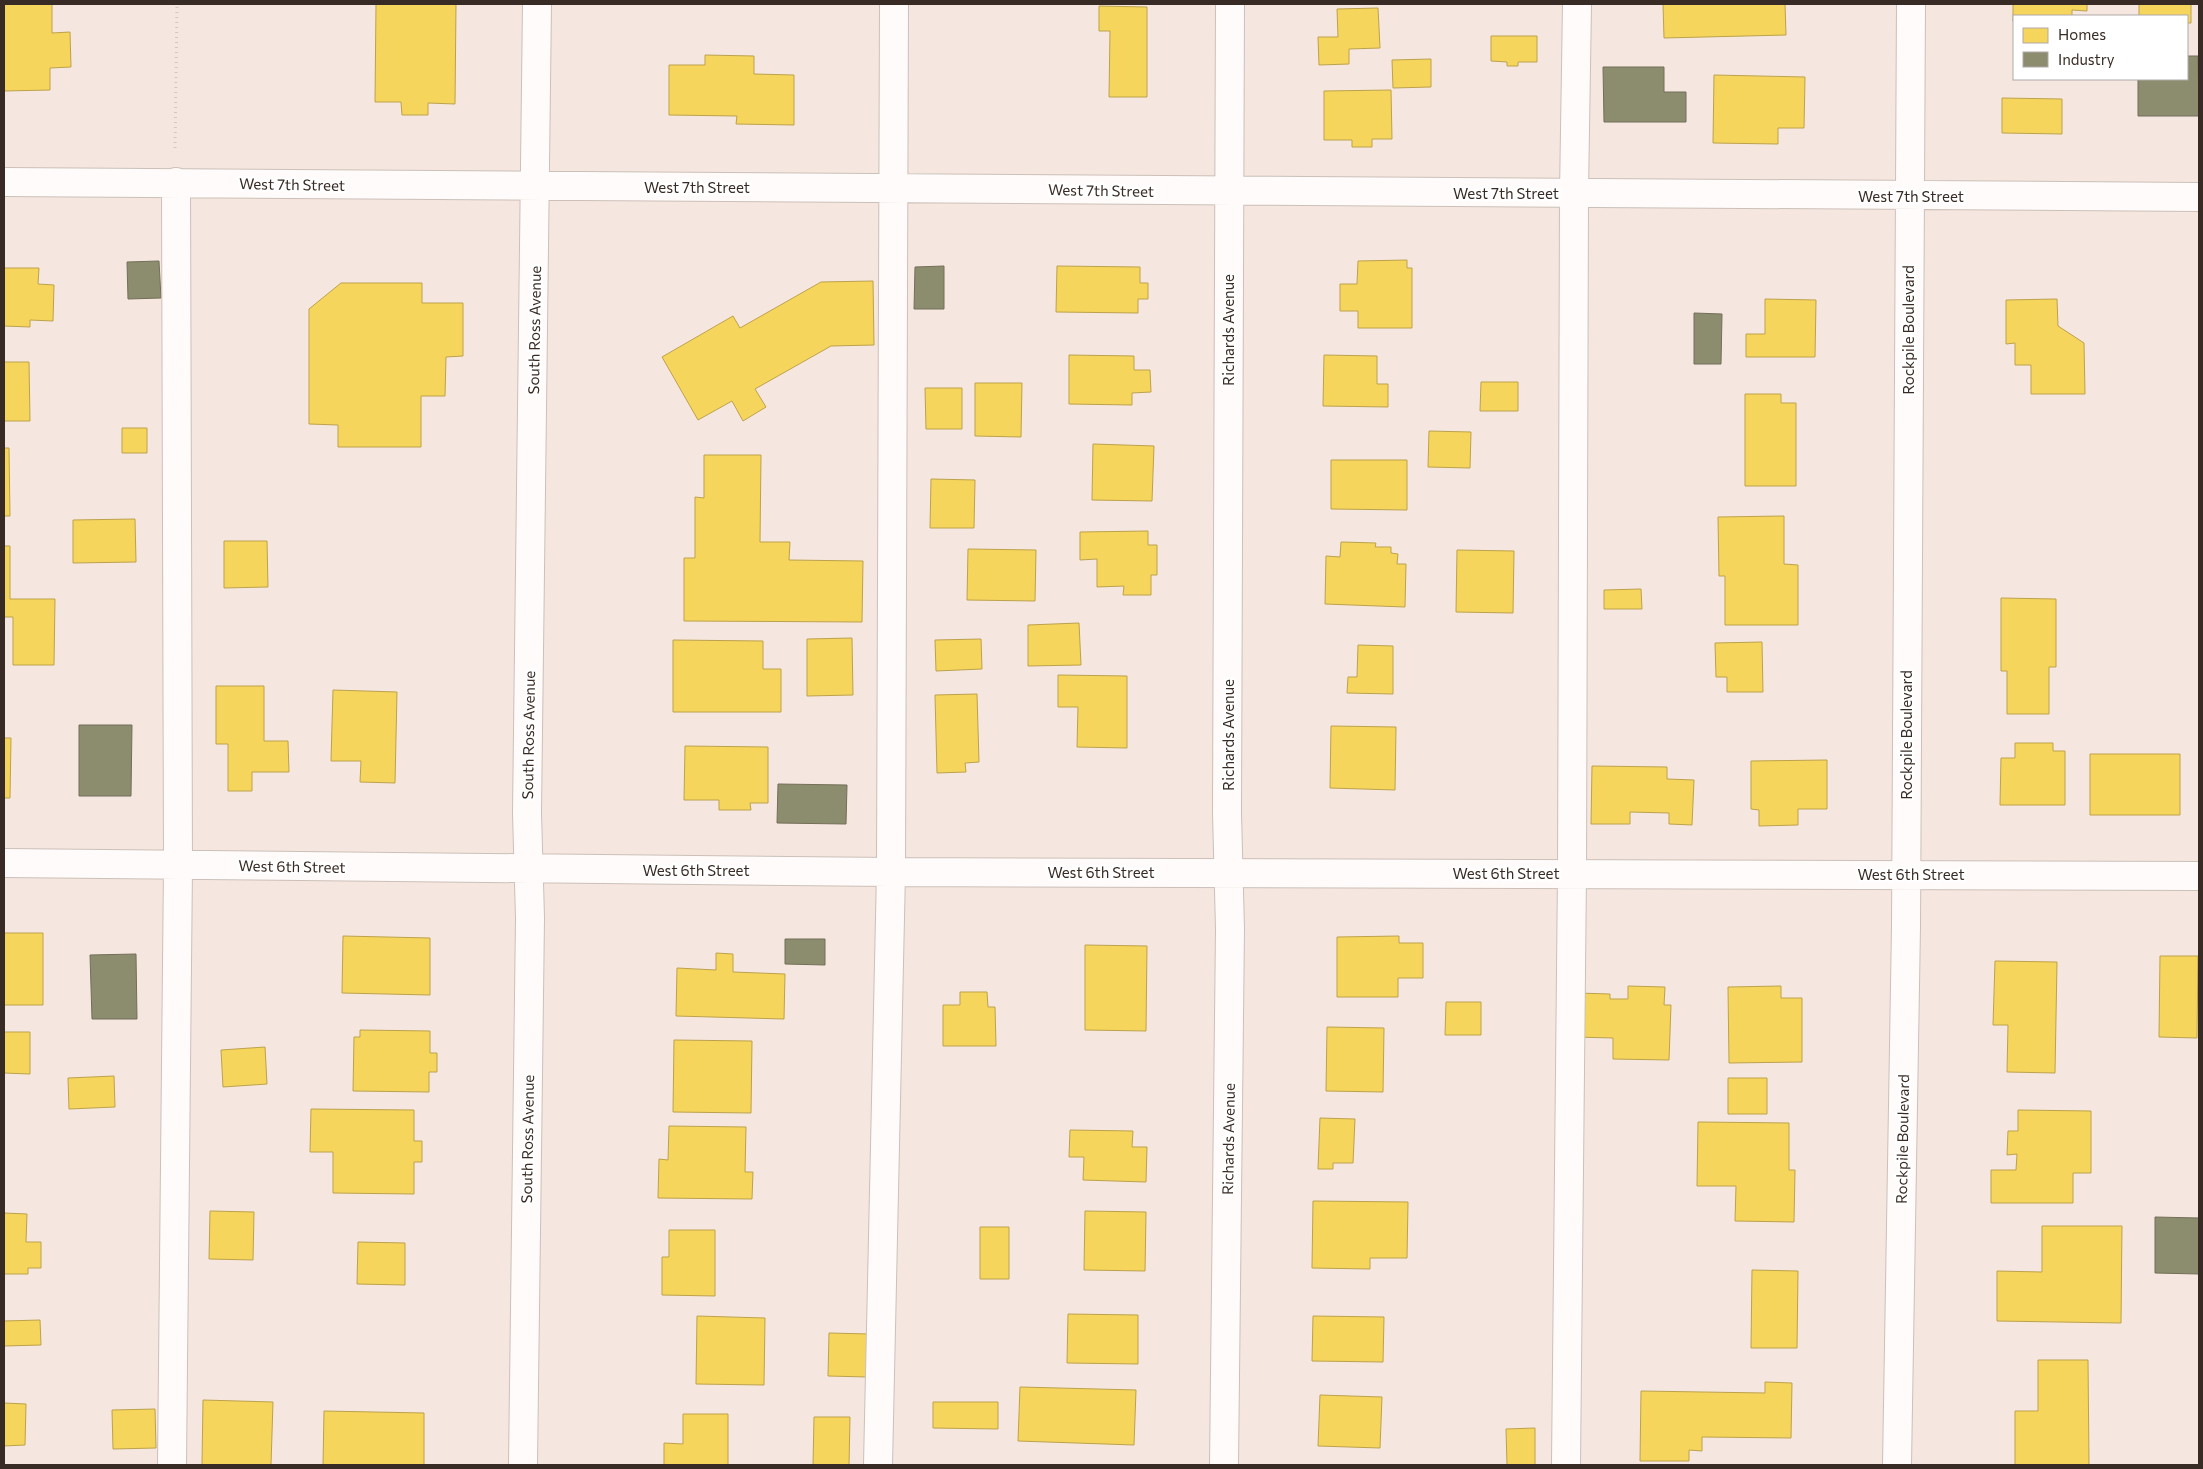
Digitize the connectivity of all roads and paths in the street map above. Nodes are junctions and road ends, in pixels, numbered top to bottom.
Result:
1 (177, 4) edge
2 (537, 4) edge
3 (894, 4) edge
4 (1230, 4) edge
5 (1577, 4) edge
6 (1911, 4) edge
7 (4, 182) edge
8 (176, 182) junction
9 (536, 186) junction
10 (894, 188) junction
11 (1228, 191) junction
12 (1574, 193) junction
13 (1909, 196) junction
14 (2199, 197) edge
15 (4, 863) edge
16 (178, 865) junction
17 (528, 869) junction
18 (891, 872) junction
19 (1229, 872) junction
20 (1572, 873) junction
21 (1906, 874) junction
22 (2199, 876) edge
23 (172, 1465) edge
24 (523, 1465) edge
25 (878, 1465) edge
26 (1224, 1465) edge
27 (1566, 1465) edge
28 (1897, 1465) edge

1 - 8 path
2 - 9 street, South Ross Avenue
3 - 10 street
4 - 11 street, Richards Avenue
5 - 12 street
6 - 13 street, Rockpile Boulevard
7 - 8 street, West 7th Street
8 - 9 street, West 7th Street
8 - 16 street
9 - 10 street, West 7th Street
9 - 17 street, South Ross Avenue
10 - 11 street, West 7th Street
10 - 18 street
11 - 12 street, West 7th Street
11 - 19 street, Richards Avenue
12 - 13 street, West 7th Street
12 - 20 street
13 - 14 street, West 7th Street
13 - 21 street, Rockpile Boulevard
15 - 16 street, West 6th Street
16 - 17 street, West 6th Street
16 - 23 street
17 - 18 street, West 6th Street
17 - 24 street, South Ross Avenue
18 - 19 street, West 6th Street
18 - 25 street
19 - 20 street, West 6th Street
19 - 26 street, Richards Avenue
20 - 21 street, West 6th Street
20 - 27 street
21 - 22 street, West 6th Street
21 - 28 street, Rockpile Boulevard

